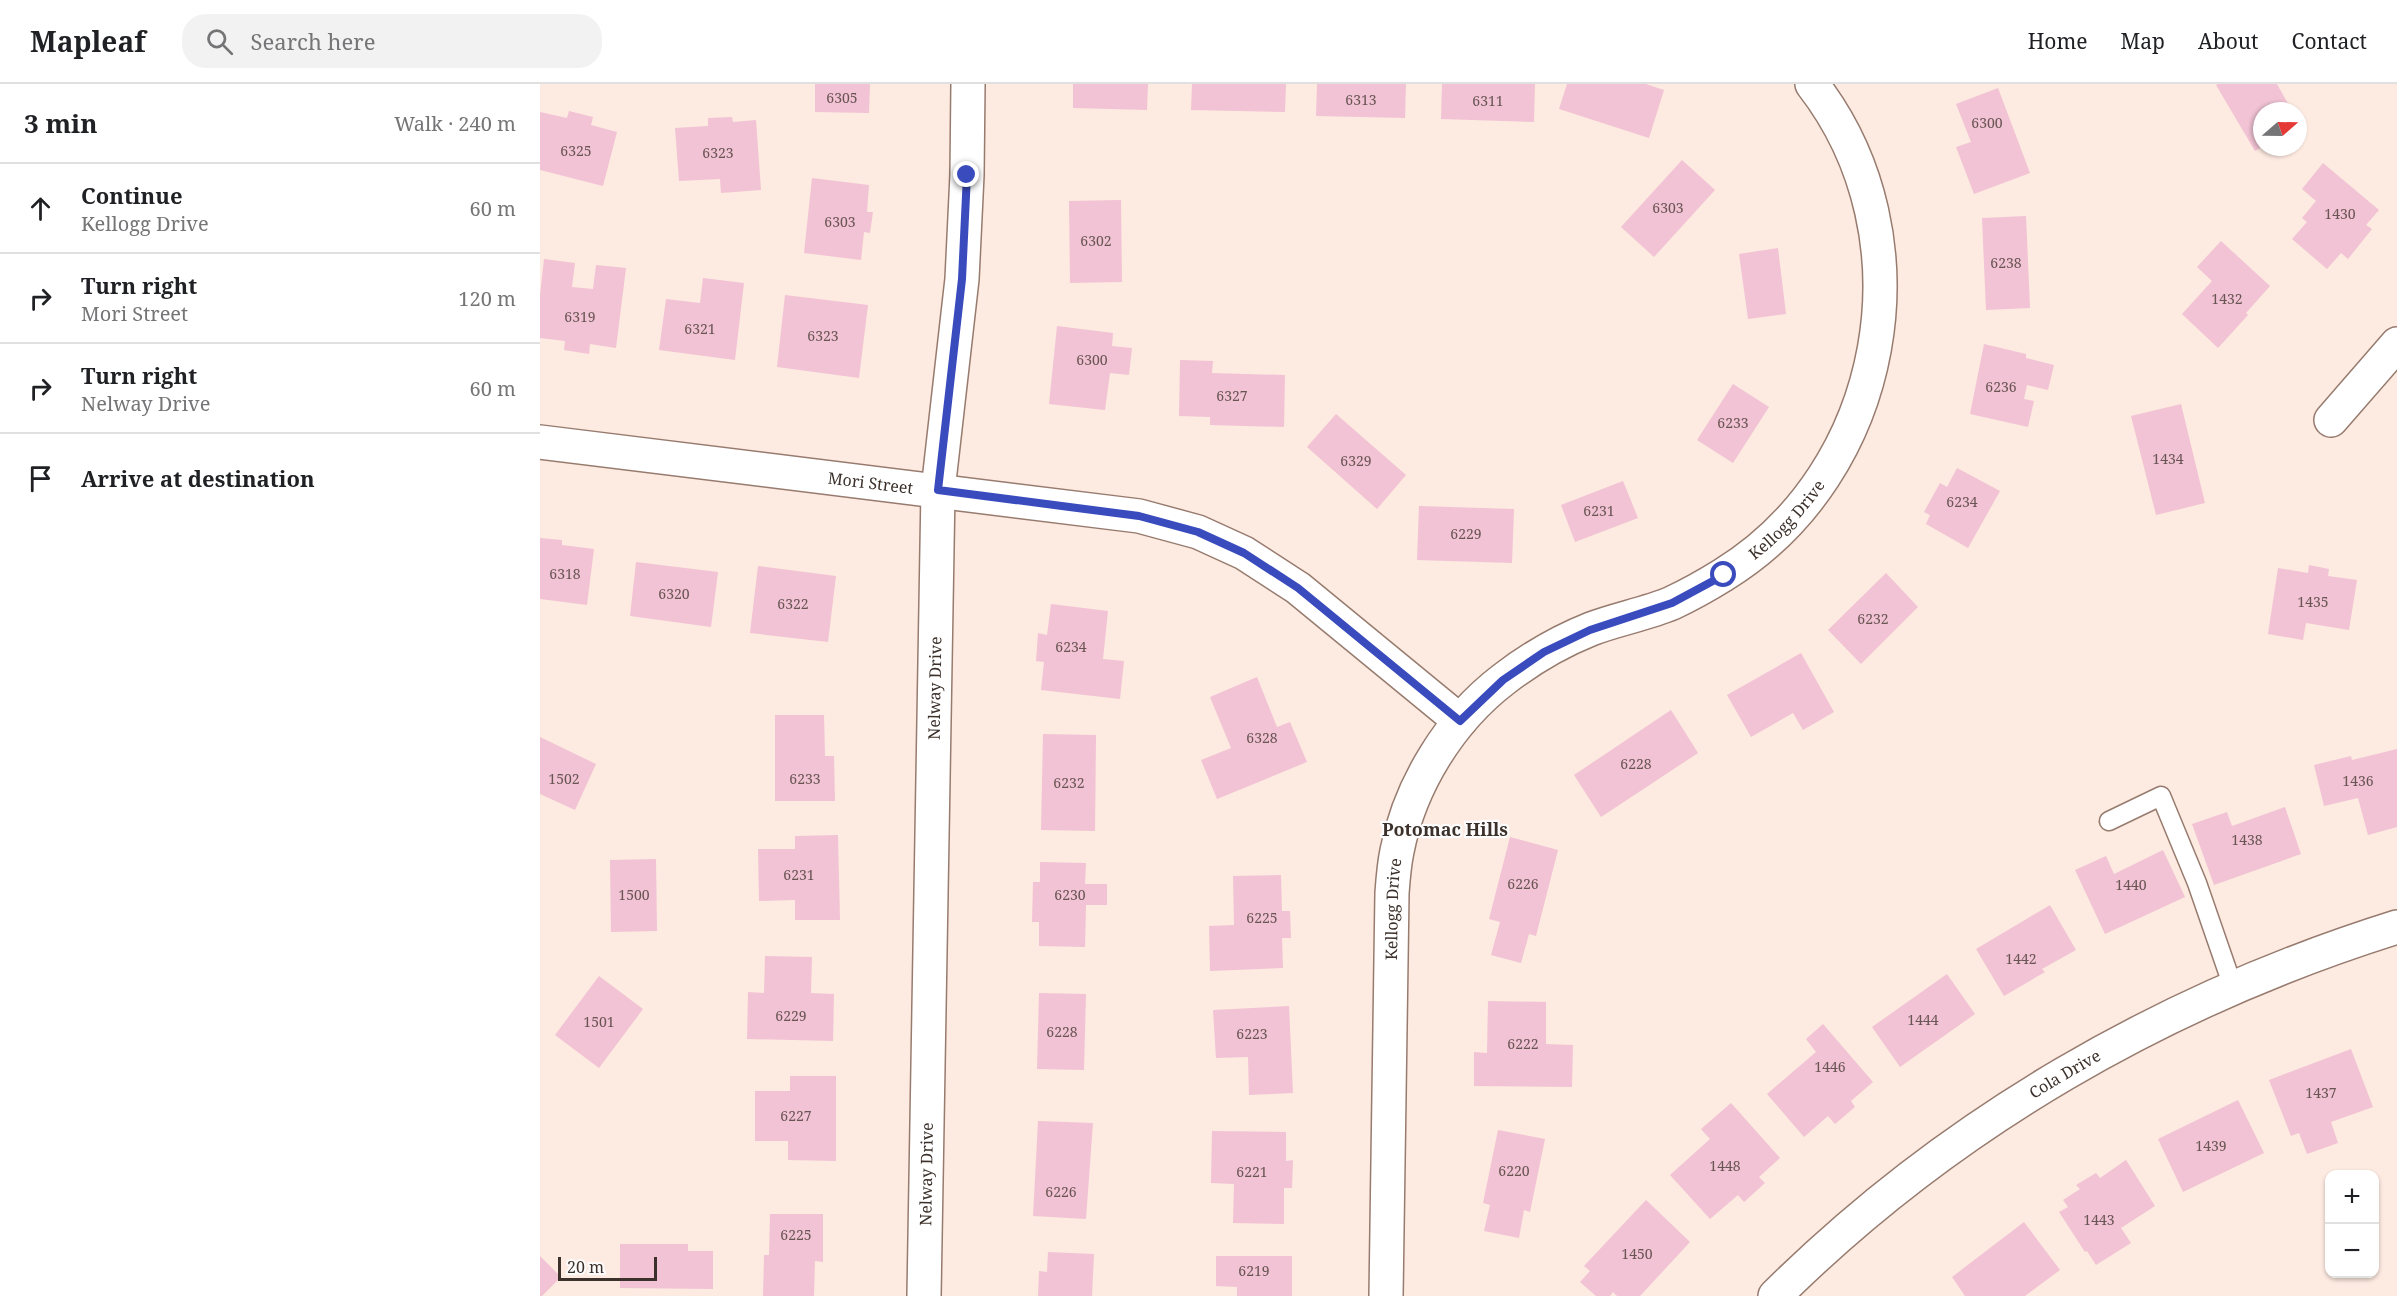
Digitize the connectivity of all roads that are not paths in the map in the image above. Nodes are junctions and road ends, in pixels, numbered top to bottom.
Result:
1 (968, 84) edge
2 (1812, 84) edge
3 (2397, 344) edge
4 (2331, 420) dead end
5 (540, 442) edge
6 (938, 490) junction
7 (1460, 721) junction
8 (2109, 821) dead end
9 (2397, 927) edge
10 (2233, 987) junction
11 (924, 1296) edge
12 (1386, 1296) edge
13 (1775, 1296) edge

1 - 6 street, Nelway Drive
2 - 7 street, Kellogg Drive
3 - 4 street
5 - 6 street, Mori Street
6 - 7 street, Mori Street
6 - 11 street, Nelway Drive
7 - 12 street, Kellogg Drive
8 - 10 lane
9 - 10 street, Cola Drive
10 - 13 street, Cola Drive

